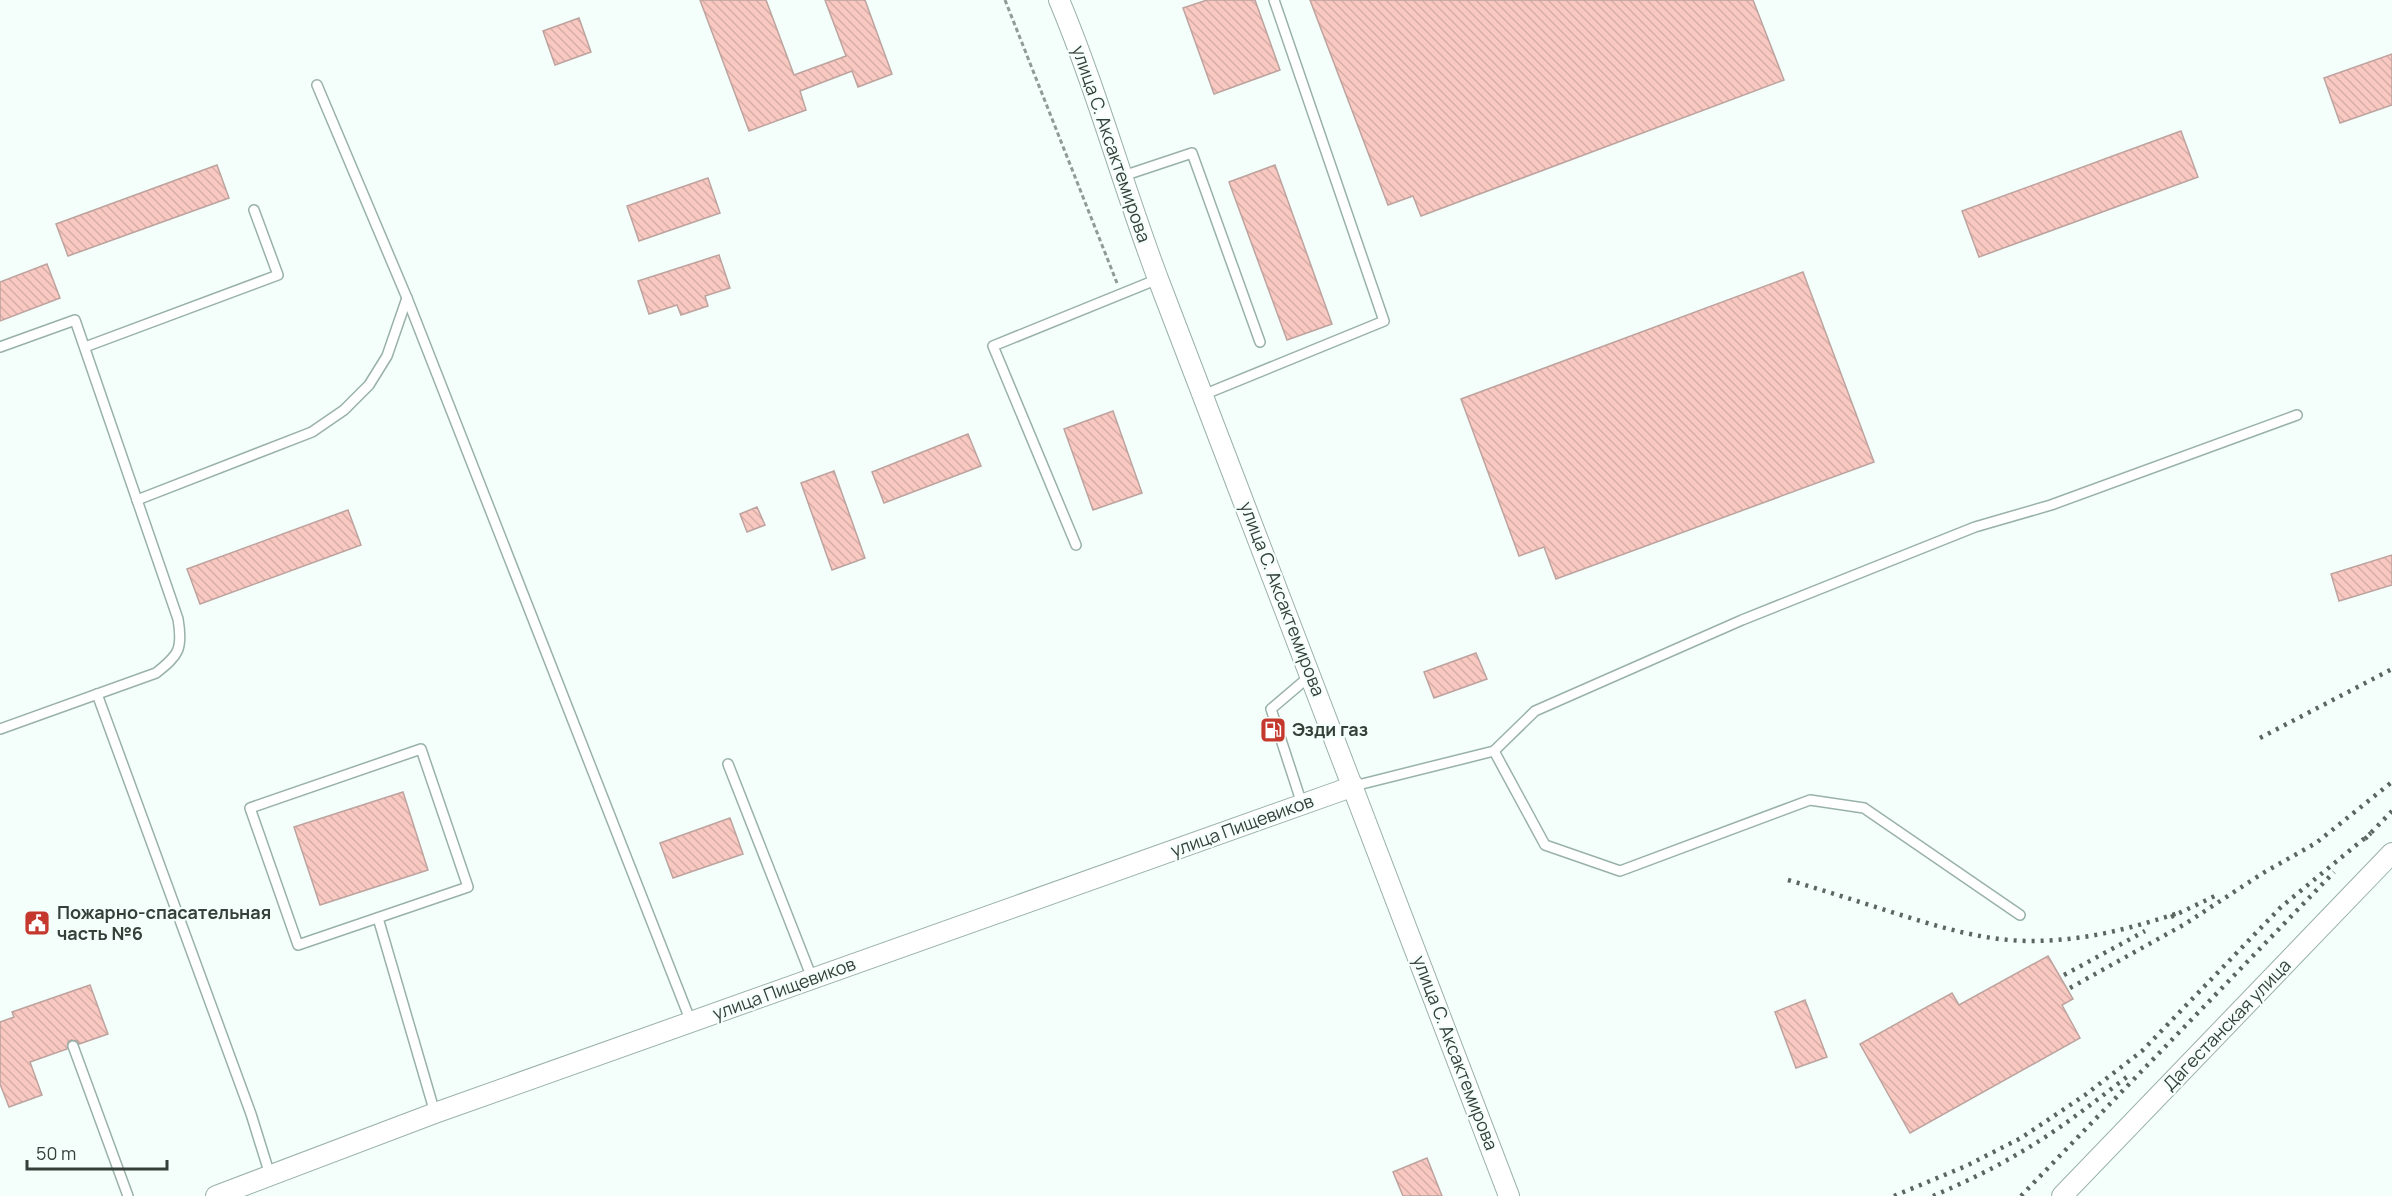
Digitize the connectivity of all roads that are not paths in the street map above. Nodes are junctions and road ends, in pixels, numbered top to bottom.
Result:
1 (1059, 0) edge
2 (1274, 0) edge
3 (317, 85) dead end
4 (1123, 176) junction
5 (254, 210) dead end
6 (1158, 279) junction
7 (407, 298) junction
8 (1260, 342) dead end
9 (0, 347) edge
10 (85, 347) junction
11 (1203, 395) junction
12 (2297, 415) dead end
13 (137, 500) junction
14 (1076, 545) dead end
15 (1311, 675) junction
16 (97, 694) junction
17 (0, 729) edge
18 (1494, 751) junction
19 (728, 764) dead end
20 (1354, 786) junction
21 (1302, 804) junction
22 (2392, 854) edge
23 (2020, 915) dead end
24 (378, 918) junction
25 (812, 978) junction
26 (691, 1022) junction
27 (73, 1046) dead end
28 (435, 1113) junction
29 (270, 1175) junction
30 (128, 1196) edge
31 (216, 1196) edge
32 (1509, 1196) edge
33 (2062, 1196) edge

1 - 4 street, улица С. Аксактемирова
2 - 11 lane
3 - 7 lane
4 - 6 street, улица С. Аксактемирова
4 - 8 lane
5 - 10 lane
6 - 11 street, улица С. Аксактемирова
6 - 14 lane
7 - 13 lane
7 - 26 lane
9 - 10 lane
10 - 13 lane
11 - 15 street, улица С. Аксактемирова
12 - 18 lane
13 - 16 lane
15 - 20 street, улица С. Аксактемирова
15 - 21 lane
16 - 17 lane
16 - 29 lane
18 - 20 lane
18 - 23 lane
19 - 25 lane
20 - 21 street, улица Пищевиков
20 - 32 street, улица С. Аксактемирова
21 - 25 street, улица Пищевиков
22 - 33 street, Дагестанская улица
24 - 24 lane
24 - 28 lane
25 - 26 street, улица Пищевиков
26 - 28 street, улица Пищевиков
27 - 30 lane
28 - 29 street, улица Пищевиков
29 - 31 street, улица Пищевиков

